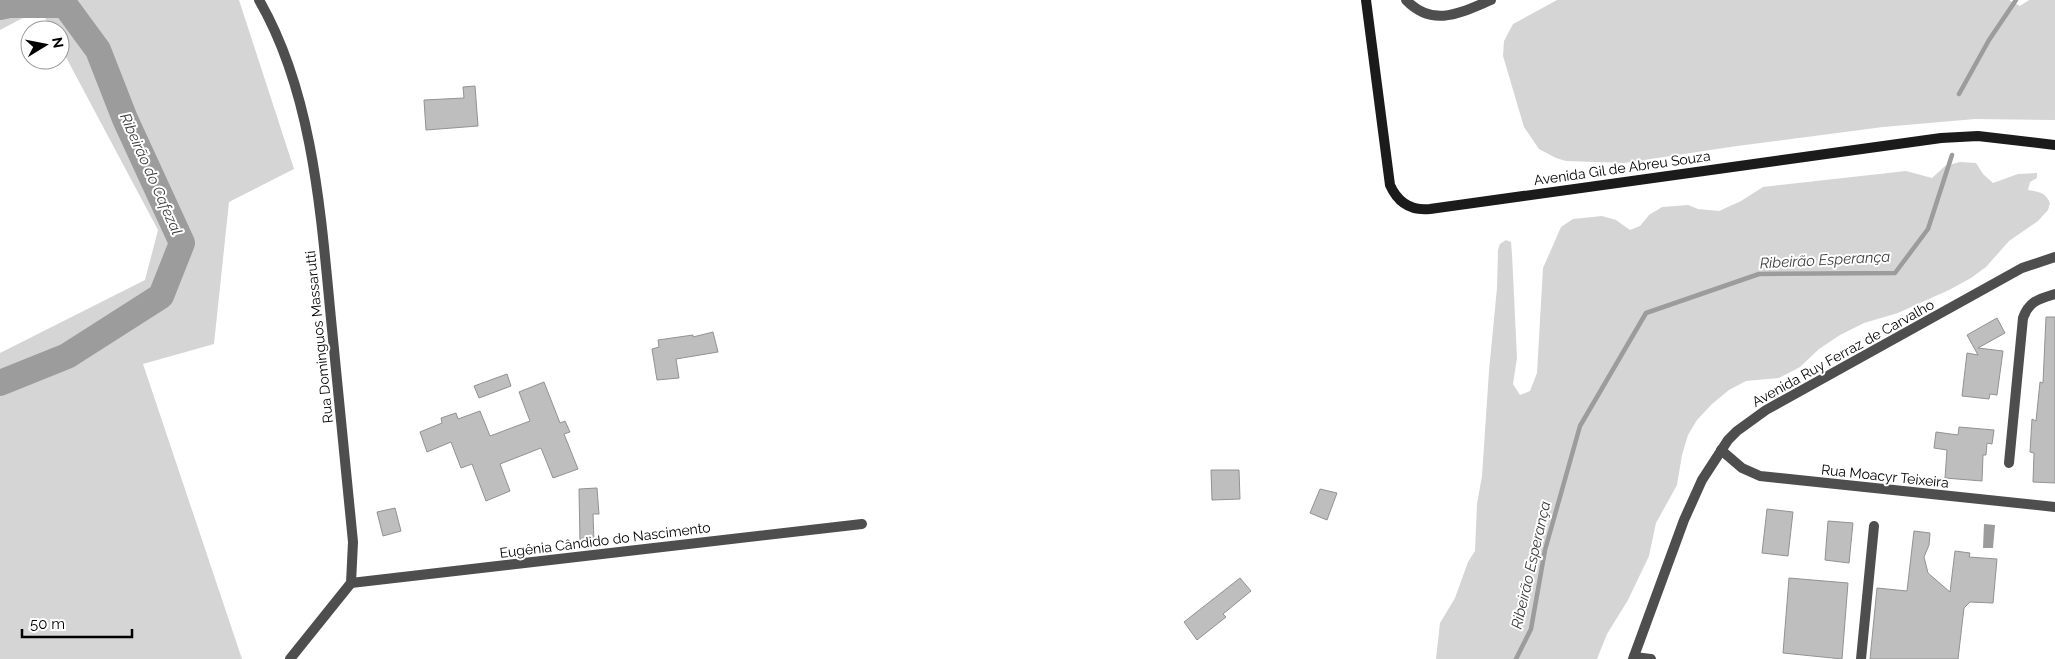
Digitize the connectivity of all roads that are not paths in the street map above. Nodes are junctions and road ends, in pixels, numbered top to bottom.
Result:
1 (260, 0) edge
2 (1366, 0) edge
3 (1406, 0) edge
4 (1491, 0) edge
5 (2055, 145) edge
6 (2055, 257) edge
7 (2055, 294) edge
8 (1720, 450) junction
9 (2009, 463) dead end
10 (2055, 507) edge
11 (862, 524) dead end
12 (1874, 526) dead end
13 (351, 584) junction
14 (1634, 658) edge
15 (290, 659) edge
16 (1651, 659) edge
17 (1861, 659) edge

1 - 13 street, Rua Dominguos Massarutti
2 - 5 street, Avenida Gil de Abreu Souza
3 - 4 street
6 - 8 street, Avenida Ruy Ferraz de Carvalho
7 - 9 street
8 - 10 street, Rua Moacyr Teixeira
8 - 14 street, Avenida Ruy Ferraz de Carvalho
11 - 13 street, Eugênia Cândido do Nascimento
12 - 17 street
13 - 15 street
14 - 16 street

